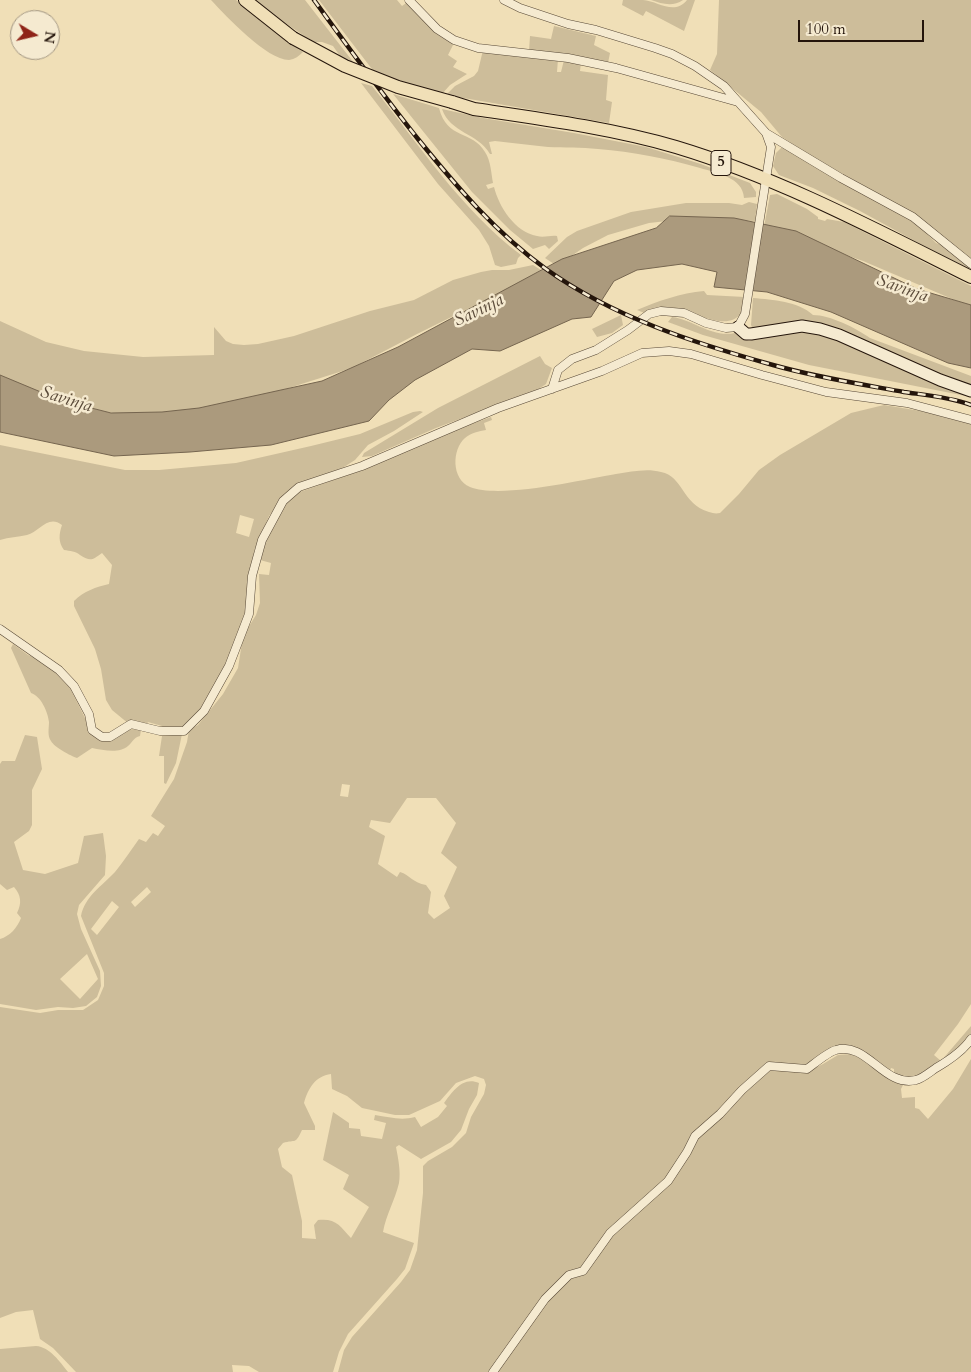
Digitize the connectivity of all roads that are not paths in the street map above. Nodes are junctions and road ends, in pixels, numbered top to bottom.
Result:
1 (245, 0) edge
2 (409, 0) edge
3 (504, 0) edge
4 (740, 102) junction
5 (766, 133) junction
6 (765, 179) junction
7 (971, 264) edge
8 (971, 277) edge
9 (738, 327) junction
10 (552, 389) junction
11 (971, 391) edge
12 (971, 420) edge
13 (0, 629) edge
14 (971, 1039) edge
15 (493, 1372) edge

1 - 6 main road, 5, bridge
2 - 4 street
3 - 4 street
4 - 5 street
5 - 6 street
5 - 7 street
6 - 8 main road, 5
6 - 9 street
9 - 10 street
9 - 11 street
10 - 12 street
10 - 13 street
14 - 15 street

